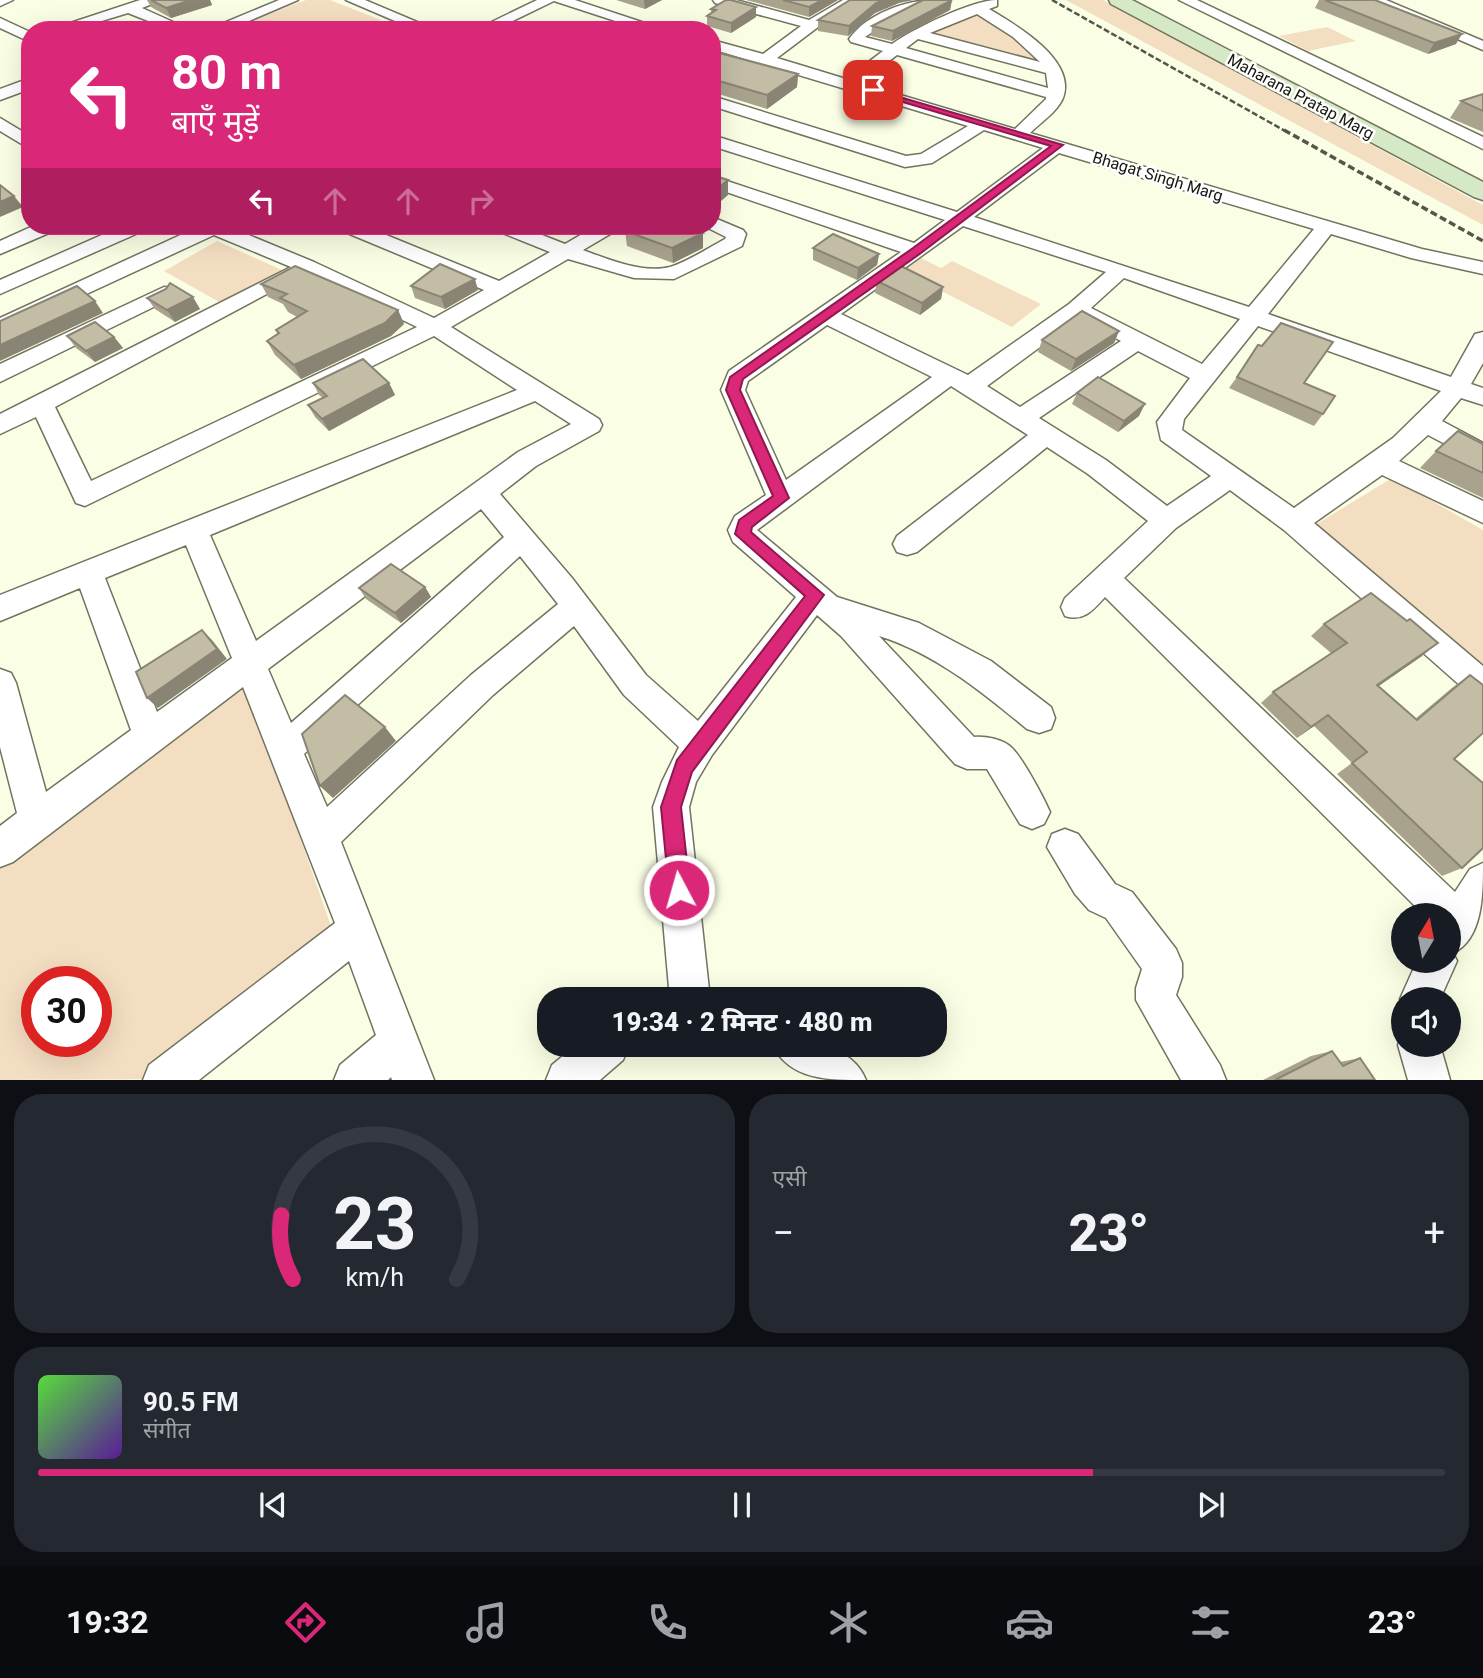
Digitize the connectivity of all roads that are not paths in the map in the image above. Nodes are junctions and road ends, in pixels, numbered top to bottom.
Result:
1 (6, 0) edge
2 (155, 0) edge
3 (291, 0) edge
4 (353, 0) edge
5 (548, 0) edge
6 (561, 0) edge
7 (720, 0) edge
8 (818, 0) edge
9 (928, 0) edge
10 (999, 0) edge
11 (1118, 0) edge
12 (1137, 0) edge
13 (1186, 0) edge
14 (1374, 0) edge
15 (0, 2) edge
16 (847, 3) edge
17 (129, 8) junction
18 (977, 8) junction
19 (396, 18) junction
20 (86, 20) joint
21 (83, 21) edge
22 (162, 21) edge
23 (237, 21) edge
24 (389, 21) edge
25 (404, 21) edge
26 (502, 21) edge
27 (621, 21) edge
28 (0, 22) edge
29 (811, 25) junction
30 (21, 33) edge
31 (916, 34) junction
32 (21, 41) edge
33 (10, 45) dead end
34 (721, 46) edge
35 (1483, 46) edge
36 (893, 51) junction
37 (1227, 51) junction
38 (766, 59) junction
39 (1052, 70) junction
40 (850, 83) junction
41 (21, 87) edge
42 (0, 95) edge
43 (1057, 95) junction
44 (721, 104) edge
45 (0, 123) edge
46 (984, 123) junction
47 (1019, 134) junction
48 (1390, 135) junction
49 (21, 138) edge
50 (722, 144) edge
51 (1483, 144) edge
52 (1058, 145) junction
53 (1483, 175) edge
54 (721, 184) edge
55 (1483, 192) edge
56 (957, 219) junction
57 (721, 227) edge
58 (1327, 227) junction
59 (29, 235) edge
60 (118, 235) edge
61 (193, 235) edge
62 (233, 235) edge
63 (369, 235) edge
64 (526, 235) edge
65 (595, 235) edge
66 (0, 248) edge
67 (569, 251) junction
68 (917, 251) junction
69 (307, 266) junction
70 (1483, 268) edge
71 (1121, 270) junction
72 (0, 288) edge
73 (501, 289) junction
74 (164, 293) edge
75 (1077, 309) junction
76 (825, 315) junction
77 (1255, 315) junction
78 (0, 327) edge
79 (435, 327) junction
80 (1483, 339) edge
81 (1137, 341) junction
82 (0, 374) edge
83 (1205, 376) junction
84 (960, 381) junction
85 (1458, 387) junction
86 (535, 392) junction
87 (1483, 397) edge
88 (41, 404) junction
89 (1021, 418) junction
90 (1425, 422) junction
91 (0, 425) edge
92 (1046, 434) junction
93 (1483, 455) edge
94 (1381, 463) junction
95 (1228, 477) junction
96 (483, 493) junction
97 (782, 498) junction
98 (1483, 513) edge
99 (1166, 520) junction
100 (1294, 522) junction
101 (194, 529) junction
102 (521, 538) junction
103 (907, 544) dead end
104 (88, 572) junction
105 (1105, 578) junction
106 (821, 601) junction
107 (577, 606) junction
108 (1076, 607) dead end
109 (0, 608) edge
110 (250, 664) junction
111 (1483, 686) edge
112 (2, 701) edge
113 (1039, 718) dead end
114 (150, 736) junction
115 (700, 744) junction
116 (285, 750) junction
117 (1032, 811) dead end
118 (36, 820) junction
119 (321, 836) junction
120 (1065, 847) dead end
121 (0, 849) edge
122 (1483, 882) edge
123 (1427, 903) edge
124 (1461, 916) edge
125 (357, 930) junction
126 (689, 987) edge
127 (400, 1042) junction
128 (594, 1057) edge
129 (811, 1057) edge
130 (1422, 1057) edge
131 (164, 1080) edge
132 (355, 1080) edge
133 (414, 1080) edge
134 (566, 1080) edge
135 (845, 1080) edge
136 (1205, 1080) edge
137 (1429, 1080) edge

1 - 15 street
2 - 17 street
3 - 23 street
4 - 19 street
5 - 26 street
6 - 27 street
7 - 29 street
8 - 16 street
9 - 36 street
10 - 18 street
11 - 37 main road, Maharana Pratap Marg
12 - 37 main road, Maharana Pratap Marg
13 - 51 street
14 - 35 street
16 - 29 street
17 - 20 street
17 - 22 street
18 - 31 street
18 - 39 street
19 - 24 street
19 - 25 street
20 - 21 street
28 - 30 street
29 - 38 street
31 - 36 street
31 - 39 street
32 - 33 street
34 - 38 street, Bhagat Singh Marg
36 - 40 street
36 - 43 street
37 - 48 main road, Maharana Pratap Marg
38 - 40 street, Bhagat Singh Marg
39 - 43 street
40 - 46 street, Bhagat Singh Marg
41 - 42 street
43 - 47 street
44 - 46 street
45 - 49 street
46 - 47 street, Bhagat Singh Marg
47 - 52 street, Bhagat Singh Marg
48 - 53 main road, Maharana Pratap Marg
48 - 55 main road, Maharana Pratap Marg
50 - 56 street
52 - 56 street
52 - 58 street, Bhagat Singh Marg
54 - 68 street
56 - 68 street
56 - 71 street
57 - 67 street
58 - 70 street, Bhagat Singh Marg
58 - 77 street
59 - 66 street
60 - 72 street
61 - 78 street
62 - 69 street
63 - 73 street
64 - 67 street
65 - 67 street
67 - 73 street
68 - 76 street
69 - 79 street
69 - 88 street
71 - 75 street
71 - 77 street
73 - 79 street
74 - 82 street
75 - 81 street
75 - 84 street
76 - 84 street
76 - 97 street
77 - 83 street
77 - 85 street
79 - 86 street
79 - 88 street
80 - 85 street
81 - 83 street
81 - 89 street
83 - 95 street
84 - 89 street
84 - 97 street
85 - 87 street
85 - 90 street
86 - 96 street
86 - 101 street
88 - 91 street
89 - 92 street
90 - 93 street
90 - 94 street
92 - 99 street
92 - 103 street
94 - 98 street
94 - 100 street
95 - 99 street
95 - 100 street
96 - 102 street
96 - 110 street
97 - 106 street
99 - 105 street
100 - 111 street
101 - 104 street
101 - 110 street
102 - 107 street
102 - 116 street
104 - 109 street
104 - 114 street
105 - 108 street
105 - 123 street
106 - 113 street
106 - 115 street
106 - 117 street
107 - 115 street
107 - 119 street
110 - 114 street
110 - 116 street
112 - 118 street
114 - 118 street
115 - 126 street
116 - 119 street
118 - 121 street
119 - 125 street
120 - 136 street
122 - 124 street
125 - 127 street
125 - 131 street
127 - 132 street
127 - 133 street
128 - 134 street
129 - 135 street
130 - 137 street

